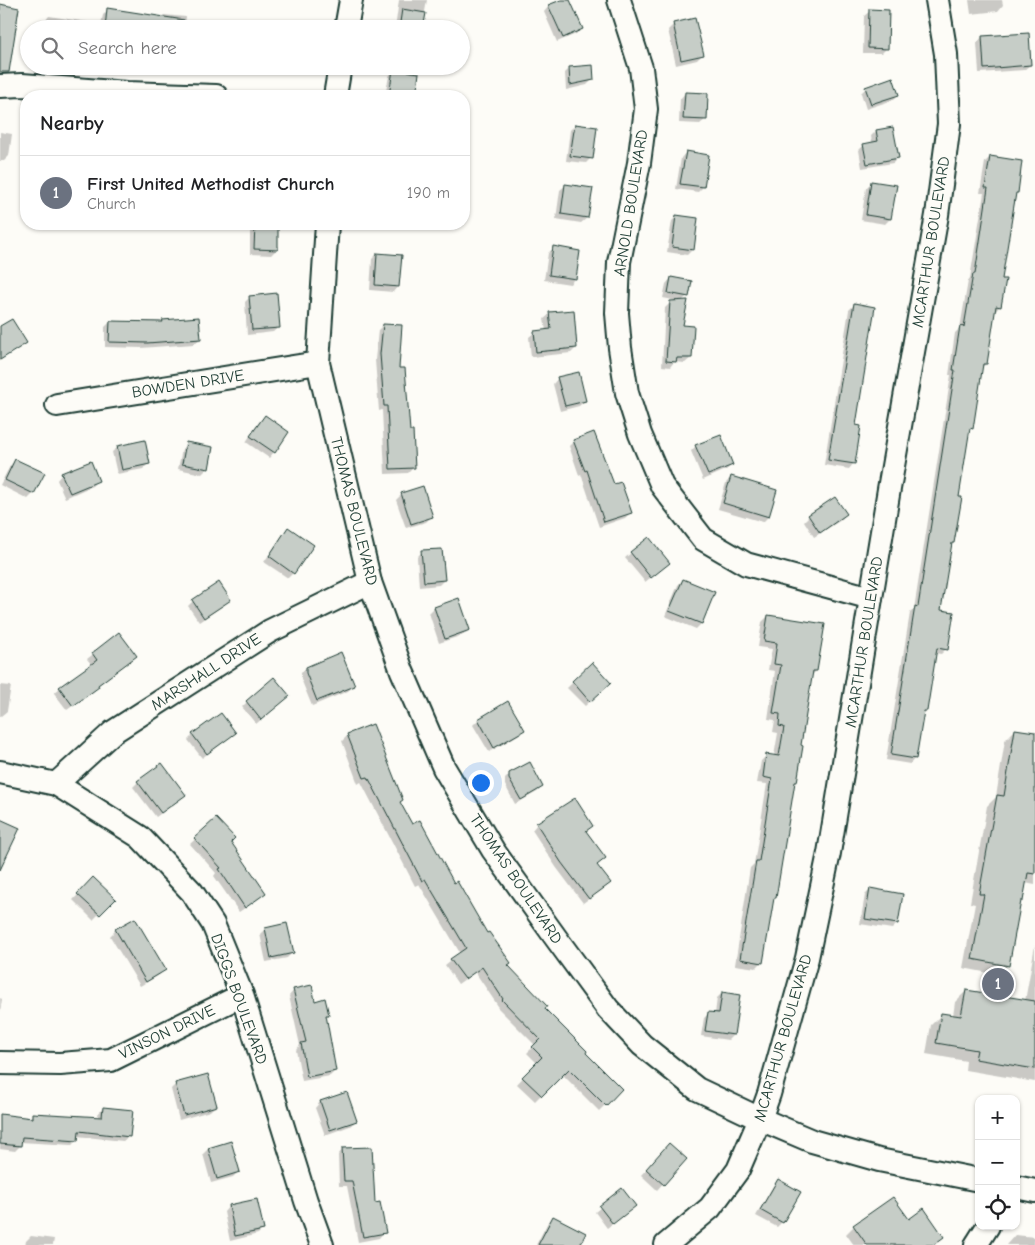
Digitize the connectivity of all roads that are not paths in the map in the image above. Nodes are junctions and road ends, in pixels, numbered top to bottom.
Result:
1 (351, 0) edge
2 (619, 0) edge
3 (937, 0) edge
4 (348, 20) edge
5 (338, 75) edge
6 (0, 86) edge
7 (88, 90) edge
8 (336, 90) edge
9 (327, 230) edge
10 (318, 363) junction
11 (57, 405) dead end
12 (370, 582) junction
13 (871, 598) junction
14 (0, 772) edge
15 (56, 784) junction
16 (242, 995) junction
17 (0, 1063) edge
18 (760, 1119) junction
19 (975, 1179) edge
20 (1020, 1189) edge
21 (1035, 1191) edge
22 (985, 1230) edge
23 (322, 1245) edge
24 (666, 1245) edge
25 (976, 1245) edge

1 - 4 street
2 - 13 street, ARNOLD BOULEVARD
3 - 13 street, MCARTHUR BOULEVARD
5 - 8 street
6 - 7 street
9 - 10 street, THOMAS BOULEVARD
10 - 11 street, BOWDEN DRIVE
10 - 12 street, THOMAS BOULEVARD
12 - 15 street, MARSHALL DRIVE
12 - 18 street, THOMAS BOULEVARD
13 - 18 street, MCARTHUR BOULEVARD
14 - 15 street, DIGGS BOULEVARD
15 - 16 street, DIGGS BOULEVARD
16 - 17 street, VINSON DRIVE
16 - 23 street, DIGGS BOULEVARD
18 - 19 street, THOMAS BOULEVARD
18 - 24 street, MCARTHUR BOULEVARD
20 - 21 street
22 - 25 street

